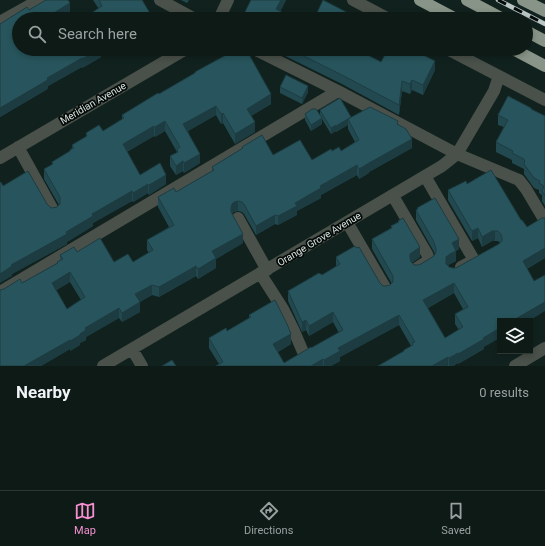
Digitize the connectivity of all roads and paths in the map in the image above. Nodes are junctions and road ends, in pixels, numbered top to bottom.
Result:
1 (39, 0) edge
2 (160, 0) edge
3 (228, 0) edge
4 (352, 0) edge
5 (420, 0) edge
6 (467, 0) edge
7 (523, 0) edge
8 (545, 11) edge
9 (18, 12) edge
10 (182, 12) edge
11 (222, 12) edge
12 (375, 12) edge
13 (443, 12) edge
14 (490, 12) edge
15 (12, 15) edge
16 (0, 22) edge
17 (533, 35) edge
18 (545, 41) edge
19 (174, 56) edge
20 (268, 56) edge
21 (461, 56) edge
22 (526, 56) edge
23 (545, 66) edge
24 (500, 76) junction
25 (338, 91) junction
26 (545, 100) edge
27 (18, 147) junction
28 (457, 154) junction
29 (0, 158) edge
30 (425, 176) junction
31 (393, 196) junction
32 (53, 210) edge
33 (238, 218) dead end
34 (545, 221) edge
35 (347, 222) junction
36 (417, 268) edge
37 (263, 272) junction
38 (453, 272) edge
39 (386, 289) edge
40 (0, 292) edge
41 (545, 348) edge
42 (132, 349) junction
43 (303, 352) edge
44 (103, 366) edge
45 (142, 366) edge
46 (515, 366) edge

1 - 9 street
2 - 10 street
3 - 11 street
4 - 12 street
5 - 13 highway
6 - 14 highway
7 - 8 highway
15 - 16 street
17 - 18 highway
19 - 27 street, Meridian Avenue
20 - 25 street
21 - 24 street
22 - 23 highway
24 - 26 street
24 - 28 street, Orange Grove Avenue
25 - 28 street
25 - 40 street
27 - 29 street, Meridian Avenue
27 - 32 street
28 - 30 street, Orange Grove Avenue
28 - 34 street
30 - 31 street, Orange Grove Avenue
30 - 38 street
31 - 35 street, Orange Grove Avenue
31 - 36 street
33 - 37 street
35 - 37 street, Orange Grove Avenue
35 - 39 street
37 - 42 street, Orange Grove Avenue
37 - 43 street
41 - 46 street
42 - 44 street, Orange Grove Avenue
42 - 45 street

